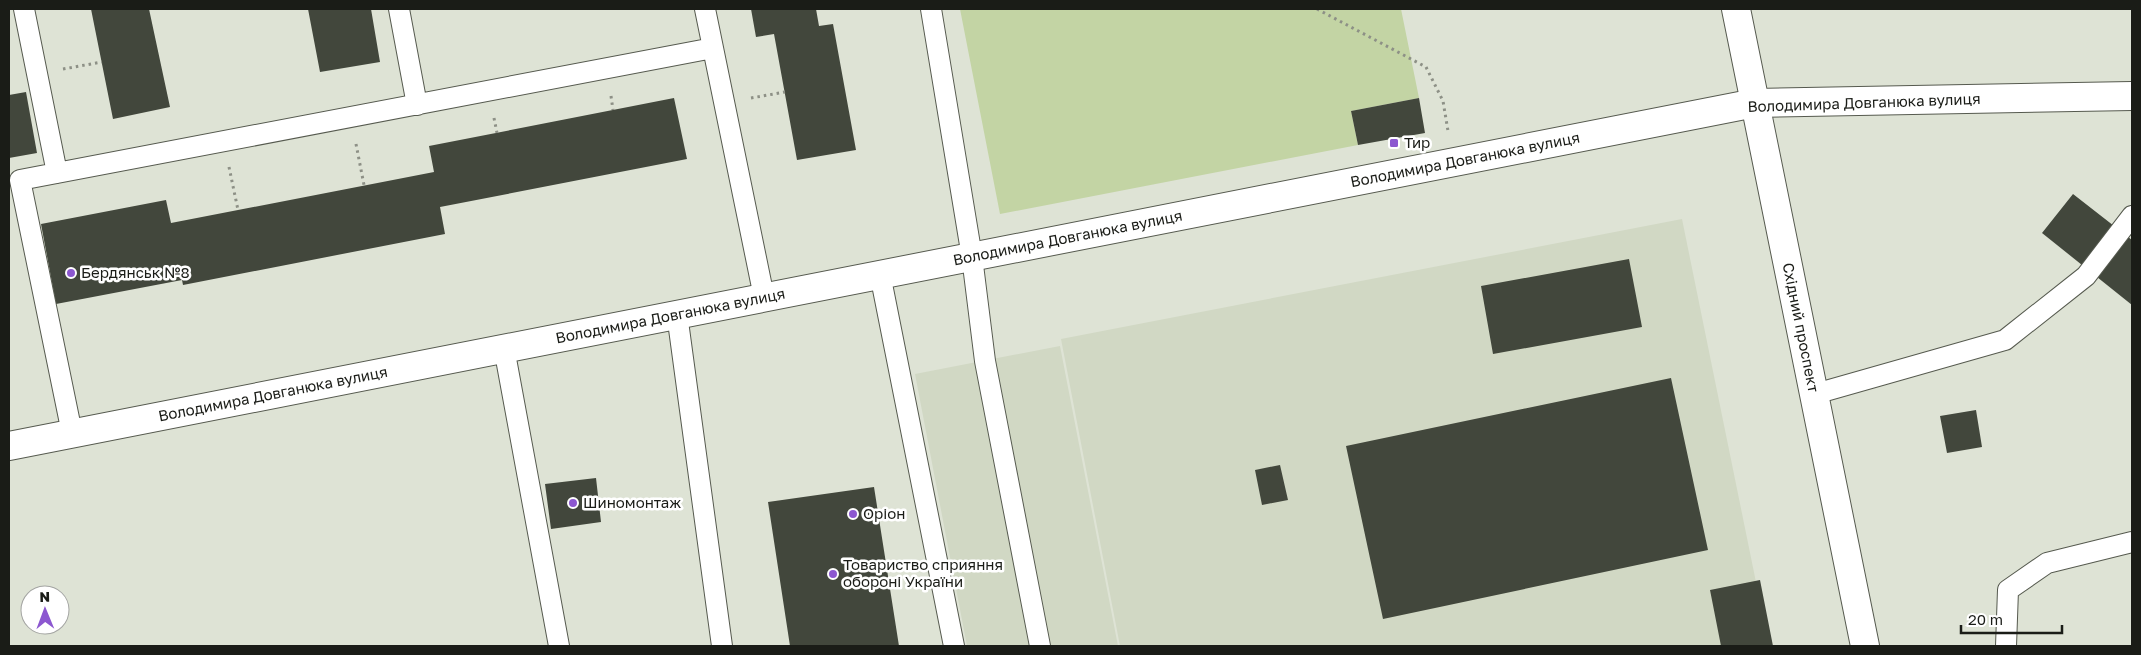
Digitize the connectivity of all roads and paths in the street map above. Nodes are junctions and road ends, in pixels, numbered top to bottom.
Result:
1 (24, 9) edge
2 (399, 9) edge
3 (705, 9) edge
4 (931, 9) edge
5 (1317, 9) edge
6 (1736, 9) edge
7 (713, 48) junction
8 (102, 62) dead end
9 (38, 74) junction
10 (785, 92) dead end
11 (2132, 96) edge
12 (724, 102) junction
13 (1755, 103) junction
14 (417, 105) junction
15 (351, 117) junction
16 (225, 141) junction
17 (1454, 161) junction
18 (57, 173) junction
19 (14, 181) edge
20 (364, 185) dead end
21 (238, 210) dead end
22 (2132, 216) edge
23 (972, 257) junction
24 (880, 274) junction
25 (764, 297) junction
26 (677, 314) junction
27 (504, 348) junction
28 (1815, 394) junction
29 (72, 433) junction
30 (9, 446) edge
31 (2132, 542) edge
32 (559, 646) edge
33 (722, 646) edge
34 (954, 646) edge
35 (1040, 646) edge
36 (1865, 646) edge
37 (2006, 646) edge

1 - 9 lane
2 - 14 lane
3 - 7 lane
4 - 23 lane
5 - 17 path
6 - 13 main road, Східний проспект
7 - 12 lane
7 - 14 lane
8 - 9 path
9 - 18 lane
10 - 12 path
11 - 13 main road, Володимира Довганюка вулиця
12 - 25 lane
13 - 17 main road, Володимира Довганюка вулиця
13 - 28 main road, Східний проспект
14 - 15 lane
15 - 16 lane
15 - 20 path
16 - 18 lane
16 - 21 path
17 - 23 main road, Володимира Довганюка вулиця
18 - 19 lane
19 - 29 lane
22 - 28 lane
23 - 24 main road, Володимира Довганюка вулиця
23 - 35 lane
24 - 25 main road, Володимира Довганюка вулиця
24 - 34 lane
25 - 26 main road, Володимира Довганюка вулиця
26 - 27 main road, Володимира Довганюка вулиця
26 - 33 lane
27 - 29 main road, Володимира Довганюка вулиця
27 - 32 lane
28 - 36 main road, Східний проспект
29 - 30 main road, Володимира Довганюка вулиця
31 - 37 lane

